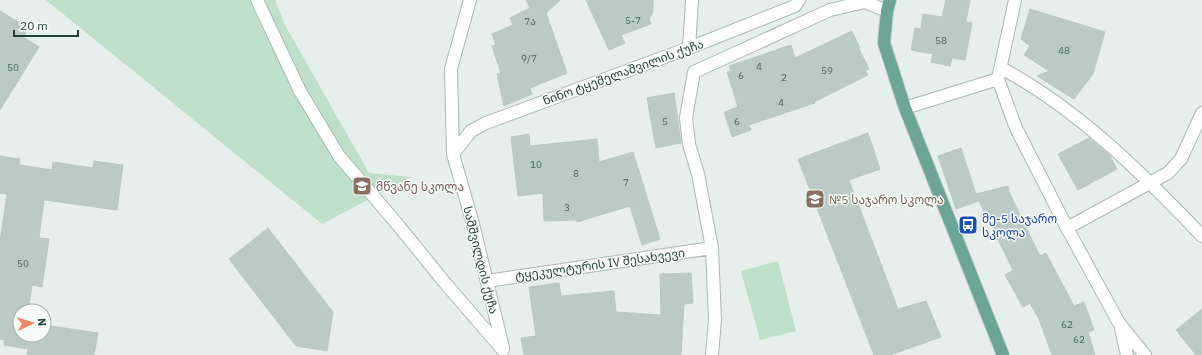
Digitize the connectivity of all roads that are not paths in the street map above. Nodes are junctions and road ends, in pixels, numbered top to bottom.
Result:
1 (257, 0) edge
2 (470, 0) edge
3 (692, 0) edge
4 (799, 0) edge
5 (1015, 0) edge
6 (889, 5) edge
7 (689, 48) junction
8 (999, 73) junction
9 (905, 108) junction
10 (1202, 113) edge
11 (453, 154) junction
12 (1150, 182) junction
13 (1067, 228) junction
14 (1202, 236) edge
15 (712, 248) junction
16 (487, 281) junction
17 (1119, 323) junction
18 (504, 352) edge
19 (712, 355) edge
20 (1003, 355) edge
21 (1127, 355) edge
22 (1145, 355) edge

1 - 18 street
2 - 11 street, სამშვილდის ქუჩა
3 - 7 street
4 - 7 street, ნინო ტყეშელაშვილის ქუჩა
5 - 8 street
6 - 9 main road
6 - 15 street
7 - 11 street, ნინო ტყეშელაშვილის ქუჩა
8 - 9 street
8 - 12 street
8 - 13 street
9 - 20 main road
10 - 12 street
11 - 16 street, სამშვილდის ქუჩა
12 - 13 street
12 - 14 street
13 - 17 street
15 - 16 street, ტყეკულტურის IV შესახვევი
15 - 19 street
16 - 18 street, სამშვილდის ქუჩა
17 - 21 street
17 - 22 street

